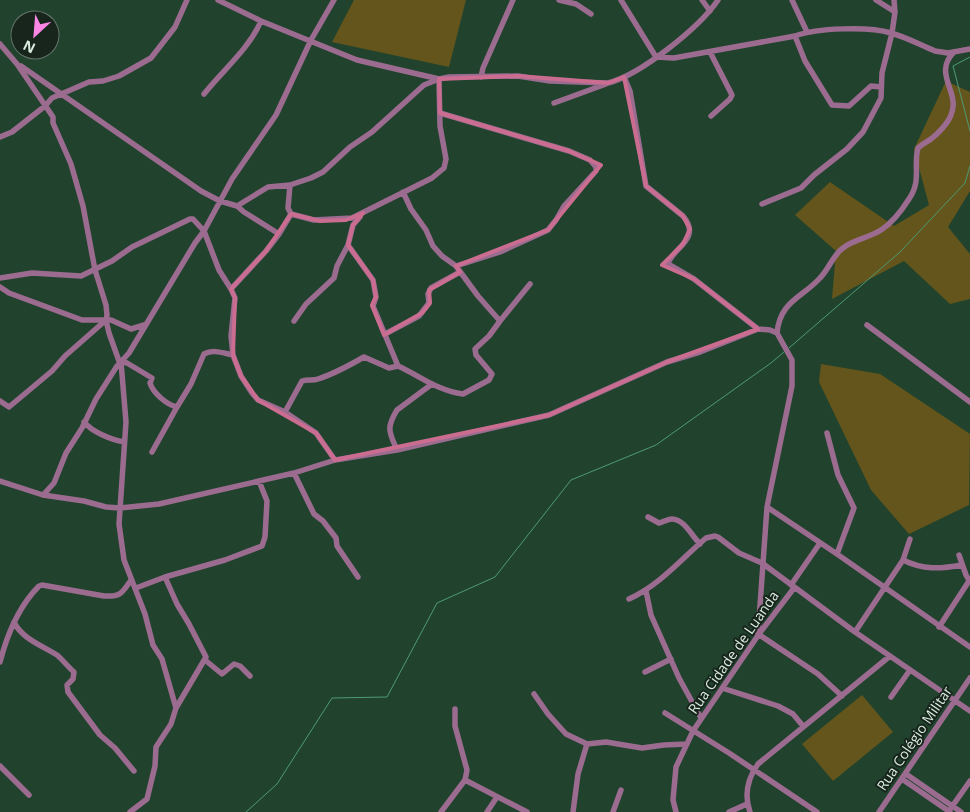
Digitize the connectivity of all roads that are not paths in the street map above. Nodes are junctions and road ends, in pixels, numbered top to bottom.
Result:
1 (187, 0) edge
2 (218, 0) edge
3 (334, 0) edge
4 (513, 0) edge
5 (559, 0) edge
6 (621, 0) edge
7 (702, 0) edge
8 (718, 0) edge
9 (792, 0) edge
10 (876, 0) edge
11 (894, 0) edge
12 (710, 11) junction
13 (895, 12) junction
14 (591, 14) dead end
15 (261, 21) junction
16 (807, 32) junction
17 (892, 33) junction
18 (794, 36) junction
19 (311, 40) junction
20 (0, 44) edge
21 (970, 49) edge
22 (955, 51) junction
23 (710, 52) junction
24 (656, 57) junction
25 (18, 64) junction
26 (426, 75) junction
27 (481, 77) junction
28 (624, 77) junction
29 (439, 79) junction
30 (617, 81) junction
31 (424, 86) junction
32 (881, 87) junction
33 (63, 94) junction
34 (204, 94) dead end
35 (554, 103) dead end
36 (45, 106) junction
37 (440, 113) junction
38 (711, 116) dead end
39 (0, 137) edge
40 (290, 185) junction
41 (404, 192) junction
42 (220, 201) junction
43 (762, 204) dead end
44 (237, 206) junction
45 (290, 214) junction
46 (363, 214) junction
47 (204, 231) junction
48 (279, 234) junction
49 (348, 245) junction
50 (458, 269) junction
51 (95, 270) junction
52 (0, 278) edge
53 (530, 284) dead end
54 (0, 287) edge
55 (231, 289) junction
56 (106, 320) junction
57 (294, 321) dead end
58 (500, 321) junction
59 (867, 325) dead end
60 (144, 326) junction
61 (758, 329) junction
62 (777, 333) junction
63 (385, 334) junction
64 (233, 355) junction
65 (121, 362) junction
66 (398, 366) junction
67 (432, 384) junction
68 (0, 401) edge
69 (970, 402) edge
70 (177, 407) junction
71 (285, 412) junction
72 (84, 422) junction
73 (827, 433) dead end
74 (124, 442) junction
75 (397, 450) junction
76 (152, 452) dead end
77 (335, 460) junction
78 (294, 473) junction
79 (0, 481) edge
80 (259, 481) junction
81 (43, 495) junction
82 (767, 507) junction
83 (120, 508) junction
84 (648, 517) dead end
85 (910, 539) dead end
86 (820, 543) junction
87 (700, 544) junction
88 (837, 554) junction
89 (958, 555) dead end
90 (903, 560) junction
91 (762, 563) junction
92 (962, 566) junction
93 (165, 577) junction
94 (358, 577) dead end
95 (131, 580) junction
96 (969, 581) edge
97 (792, 586) junction
98 (136, 588) junction
99 (884, 588) junction
100 (646, 591) junction
101 (629, 598) dead end
102 (14, 622) junction
103 (939, 627) junction
104 (855, 632) junction
105 (759, 634) junction
106 (970, 647) edge
107 (890, 656) junction
108 (671, 659) junction
109 (205, 660) junction
110 (0, 662) edge
111 (910, 670) junction
112 (645, 672) dead end
113 (250, 676) dead end
114 (970, 678) edge
115 (722, 688) junction
116 (534, 694) dead end
117 (842, 696) junction
118 (891, 697) dead end
119 (954, 701) junction
120 (176, 708) junction
121 (455, 710) dead end
122 (970, 711) edge
123 (665, 713) dead end
124 (701, 718) junction
125 (804, 726) junction
126 (693, 731) junction
127 (586, 744) junction
128 (687, 744) junction
129 (0, 766) edge
130 (754, 769) junction
131 (134, 772) dead end
132 (904, 777) junction
133 (465, 780) junction
134 (970, 781) edge
135 (621, 790) dead end
136 (29, 795) dead end
137 (497, 797) junction
138 (747, 804) junction
139 (950, 810) edge
140 (130, 812) edge
141 (441, 812) edge
142 (487, 812) edge
143 (527, 812) edge
144 (573, 812) edge
145 (613, 812) edge
146 (676, 812) edge
147 (729, 812) edge
148 (750, 812) edge
149 (817, 812) edge
150 (879, 812) edge
151 (961, 812) edge

1 - 33 street
2 - 15 street
3 - 19 street
4 - 27 street
5 - 14 street
6 - 24 street
7 - 12 street
8 - 12 street
9 - 16 street
10 - 13 street
11 - 13 street
12 - 24 street
13 - 17 street
15 - 19 street
15 - 34 street
16 - 17 street
16 - 18 street
17 - 22 street
17 - 32 street
18 - 23 street
18 - 32 street
19 - 26 street
19 - 42 street
20 - 25 street
21 - 22 street
22 - 62 street
23 - 24 street
23 - 38 street
24 - 28 street
25 - 33 street
25 - 36 street
26 - 29 street
26 - 31 street
27 - 29 street
27 - 30 street
28 - 30 street
28 - 61 street
29 - 31 street
29 - 37 street
30 - 35 street
31 - 40 street
32 - 43 street
33 - 36 street
33 - 42 street
36 - 39 street
36 - 51 street
37 - 41 street
37 - 50 street
40 - 44 street
40 - 45 street
41 - 46 street
41 - 50 street
42 - 44 street
42 - 47 street
44 - 48 street
45 - 46 street
45 - 48 street
46 - 49 street
47 - 51 street
47 - 55 street
47 - 60 street
48 - 55 street
49 - 57 street
49 - 63 street
50 - 58 street
50 - 63 street
51 - 52 street
51 - 56 street
53 - 58 street
54 - 56 street
55 - 64 street
56 - 60 street
56 - 65 street
56 - 68 street
58 - 67 street
59 - 69 street
60 - 65 street
61 - 62 street
61 - 75 street
62 - 82 street
63 - 66 street
64 - 70 street
64 - 71 street
65 - 70 street
65 - 72 street
65 - 74 street
66 - 67 street
66 - 71 street
67 - 75 street
70 - 76 street
71 - 77 street
72 - 74 street
72 - 81 street
73 - 88 street
74 - 83 street
75 - 77 street
77 - 78 street
78 - 80 street
78 - 94 street
79 - 81 street
80 - 83 street
80 - 93 street
81 - 83 street
82 - 86 street
82 - 91 street
83 - 95 street
84 - 87 street
85 - 90 street
86 - 88 street
86 - 97 street, Rua Cidade de Luanda
87 - 91 street
87 - 100 street
88 - 99 street
89 - 92 street
90 - 92 street
90 - 99 street
91 - 97 street
91 - 105 street
92 - 96 street
93 - 98 street
93 - 109 street
95 - 98 street
95 - 102 street
96 - 103 street
97 - 104 street
97 - 105 street, Rua Cidade de Luanda
98 - 120 street
99 - 103 street
99 - 104 street
100 - 101 street
100 - 108 street
102 - 110 street
102 - 131 street
103 - 106 street
104 - 107 street
105 - 115 street, Rua Cidade de Luanda
105 - 117 street
107 - 111 street
107 - 117 street
108 - 112 street
108 - 124 street
109 - 113 street
109 - 120 street
111 - 118 street
111 - 119 street
114 - 119 street, Rua Colégio Militar
115 - 124 street, Rua Cidade de Luanda
115 - 125 street
116 - 127 street
117 - 125 street
119 - 122 street
119 - 132 street, Rua Colégio Militar
120 - 140 street
121 - 133 street
123 - 126 street
124 - 126 street, Rua Cidade de Luanda
125 - 130 street
126 - 128 street, Rua Cidade de Luanda
126 - 130 street
127 - 128 street
127 - 144 street
128 - 146 street, Rua Cidade de Luanda
129 - 136 street
130 - 138 street
130 - 149 street
132 - 139 street
132 - 150 street, Rua Colégio Militar
133 - 137 street
133 - 141 street
134 - 139 street
135 - 145 street
137 - 142 street
137 - 143 street
138 - 147 street
138 - 148 street
139 - 151 street

